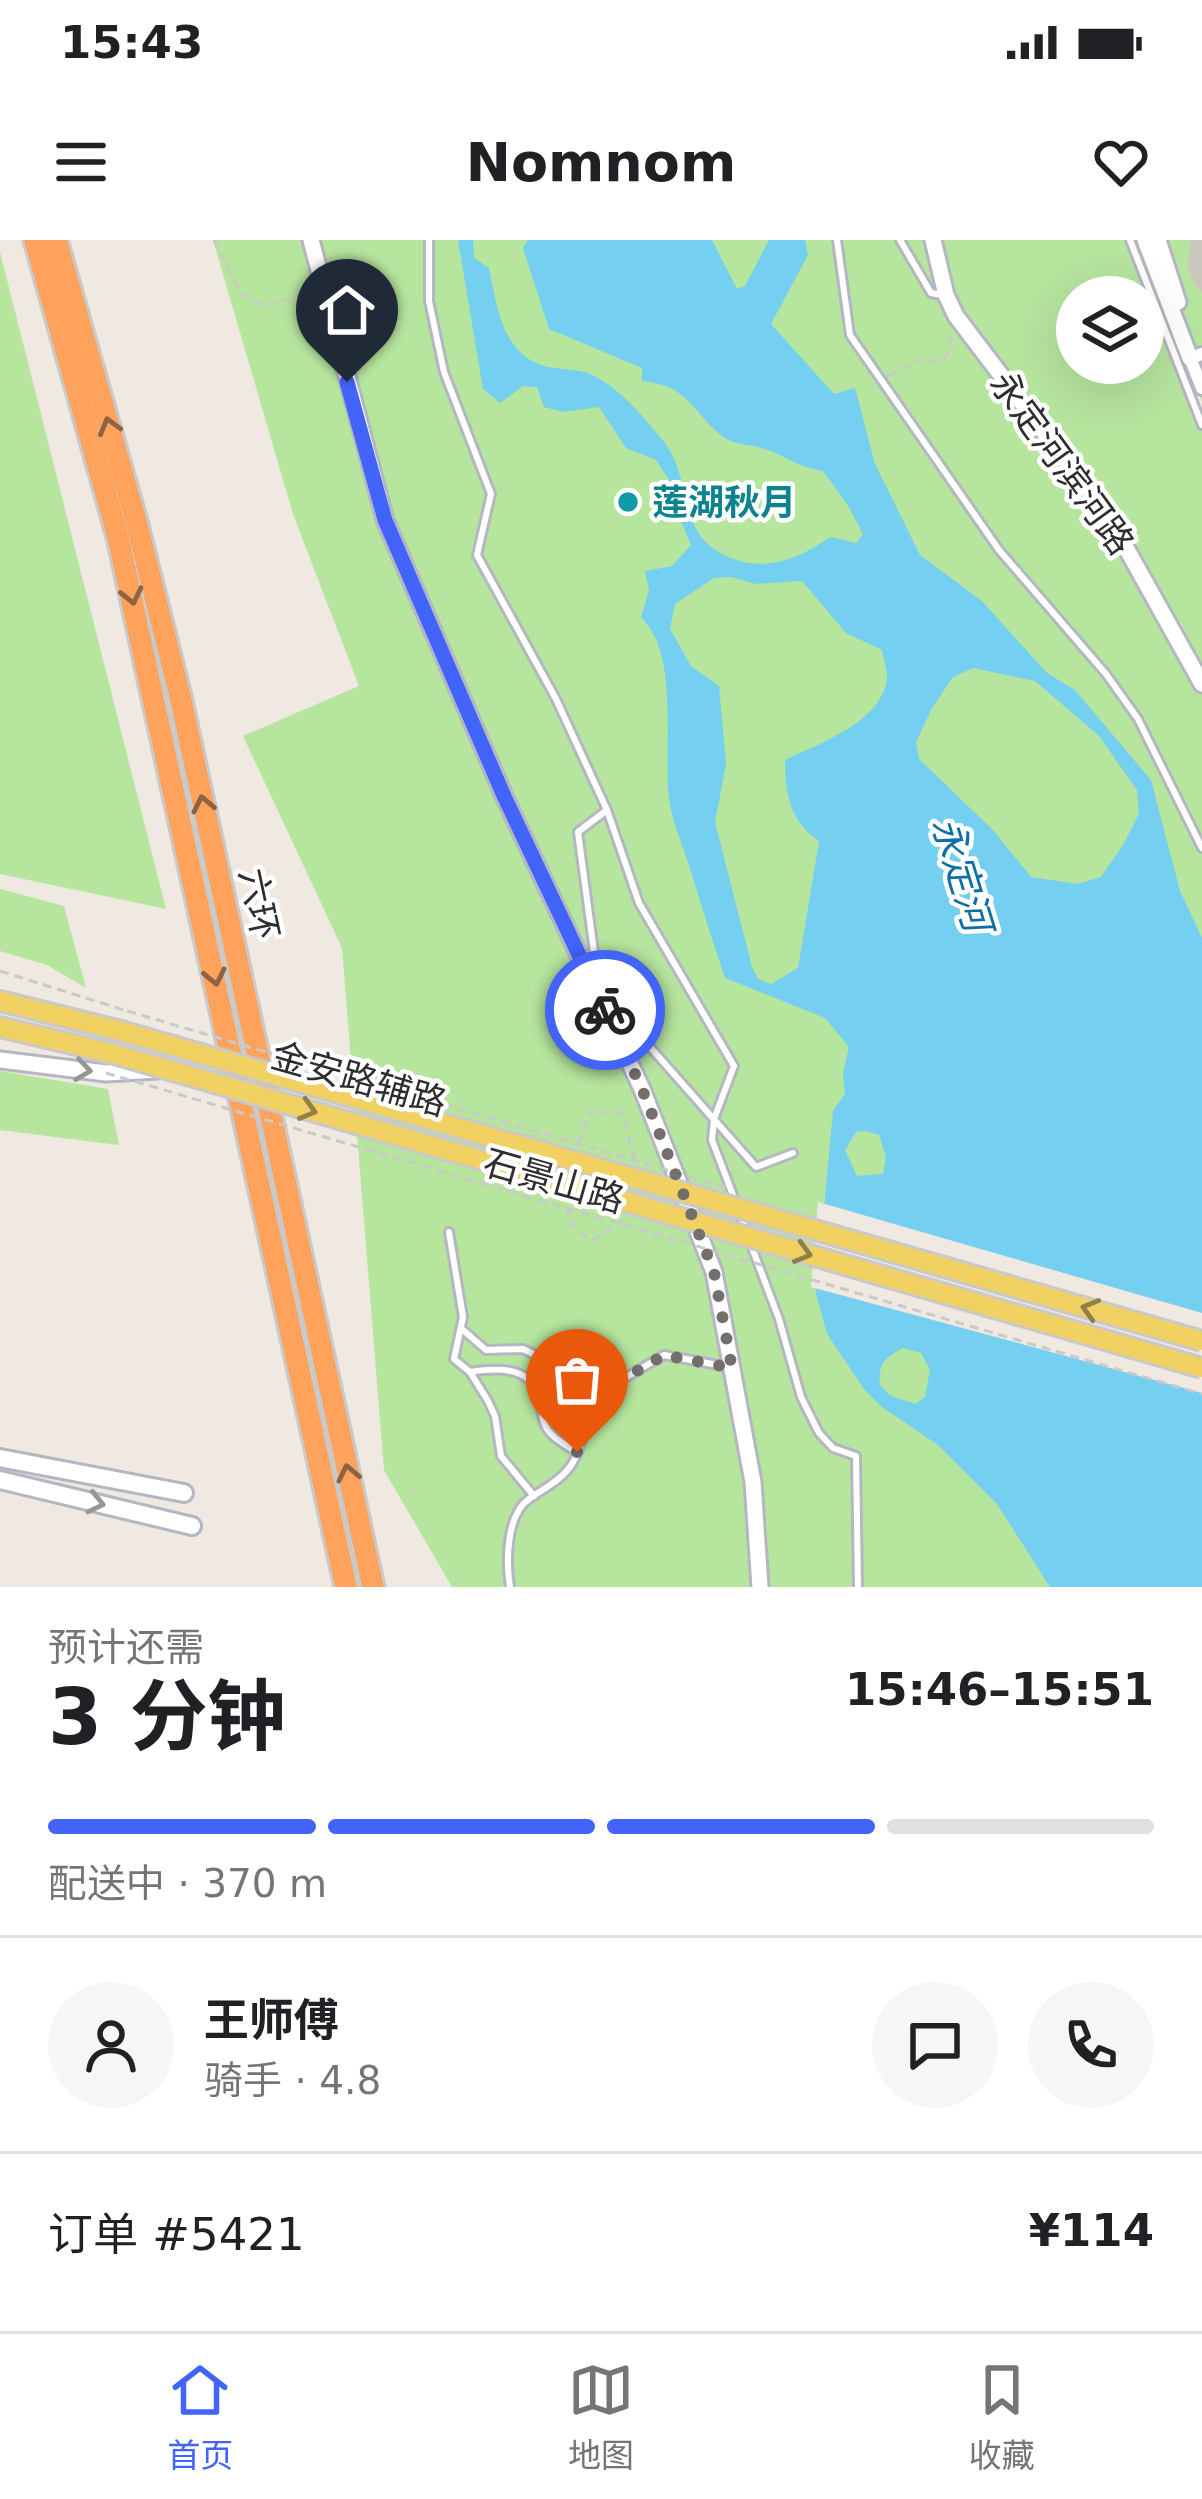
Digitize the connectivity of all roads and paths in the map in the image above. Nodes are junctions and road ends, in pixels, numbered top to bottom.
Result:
1 (35, 240) edge
2 (56, 240) edge
3 (214, 240) edge
4 (311, 240) edge
5 (429, 240) edge
6 (837, 240) edge
7 (900, 240) edge
8 (933, 240) edge
9 (1130, 240) edge
10 (1145, 240) edge
11 (1158, 240) edge
12 (322, 290) junction
13 (946, 295) junction
14 (956, 316) junction
15 (1196, 356) edge
16 (881, 380) junction
17 (1202, 388) edge
18 (1202, 425) edge
19 (1202, 684) edge
20 (607, 810) junction
21 (1202, 848) edge
22 (0, 971) edge
23 (597, 990) junction
24 (0, 997) edge
25 (124, 1021) junction
26 (0, 1028) edge
27 (0, 1060) edge
28 (167, 1070) junction
29 (106, 1073) junction
30 (714, 1119) junction
31 (578, 1144) junction
32 (794, 1153) dead end
33 (636, 1169) dead end
34 (735, 1190) dead end
35 (569, 1208) junction
36 (630, 1216) dead end
37 (449, 1232) dead end
38 (463, 1330) junction
39 (1202, 1341) edge
40 (732, 1368) junction
41 (1202, 1368) edge
42 (470, 1372) junction
43 (618, 1382) junction
44 (1202, 1394) edge
45 (577, 1452) junction
46 (0, 1458) edge
47 (0, 1480) edge
48 (184, 1493) dead end
49 (534, 1496) junction
50 (192, 1526) dead end
51 (346, 1587) edge
52 (373, 1587) edge
53 (510, 1587) edge
54 (760, 1587) edge
55 (858, 1587) edge

1 -> 51 highway, 六环
52 -> 2 highway, 六环
3 - 12 path
4 - 12 street
5 - 20 lane
6 - 16 lane
7 - 13 lane
8 - 13 street, 永定河滨河路
9 - 18 lane
10 - 15 street
11 - 15 street
12 - 23 street
13 - 14 street, 永定河滨河路
14 - 16 path
14 - 19 street, 永定河滨河路
15 - 17 street
16 - 21 lane
20 - 23 lane
20 - 30 lane
22 - 25 path, 金安路辅路
23 - 30 lane
23 - 40 street
24 - 25 main road, 石景山路
25 - 31 path, 金安路辅路, bridge
39 -> 25 main road, 石景山路, bridge
26 - 28 main road, 石景山路, bridge
27 -> 29 street
28 - 29 street
28 -> 41 main road, 石景山路, bridge
29 - 35 path, 金安路辅路, bridge
30 - 32 lane
30 - 55 lane
31 - 33 path
31 - 34 path, 金安路辅路, bridge
35 - 36 path
35 - 44 path, 金安路辅路, bridge
37 - 38 lane
38 - 42 lane
38 - 43 lane
40 - 43 lane
40 - 54 street
42 - 45 lane
42 - 49 lane
43 - 45 lane
45 - 49 lane
46 - 48 main road
47 -> 50 main road
49 - 53 lane

